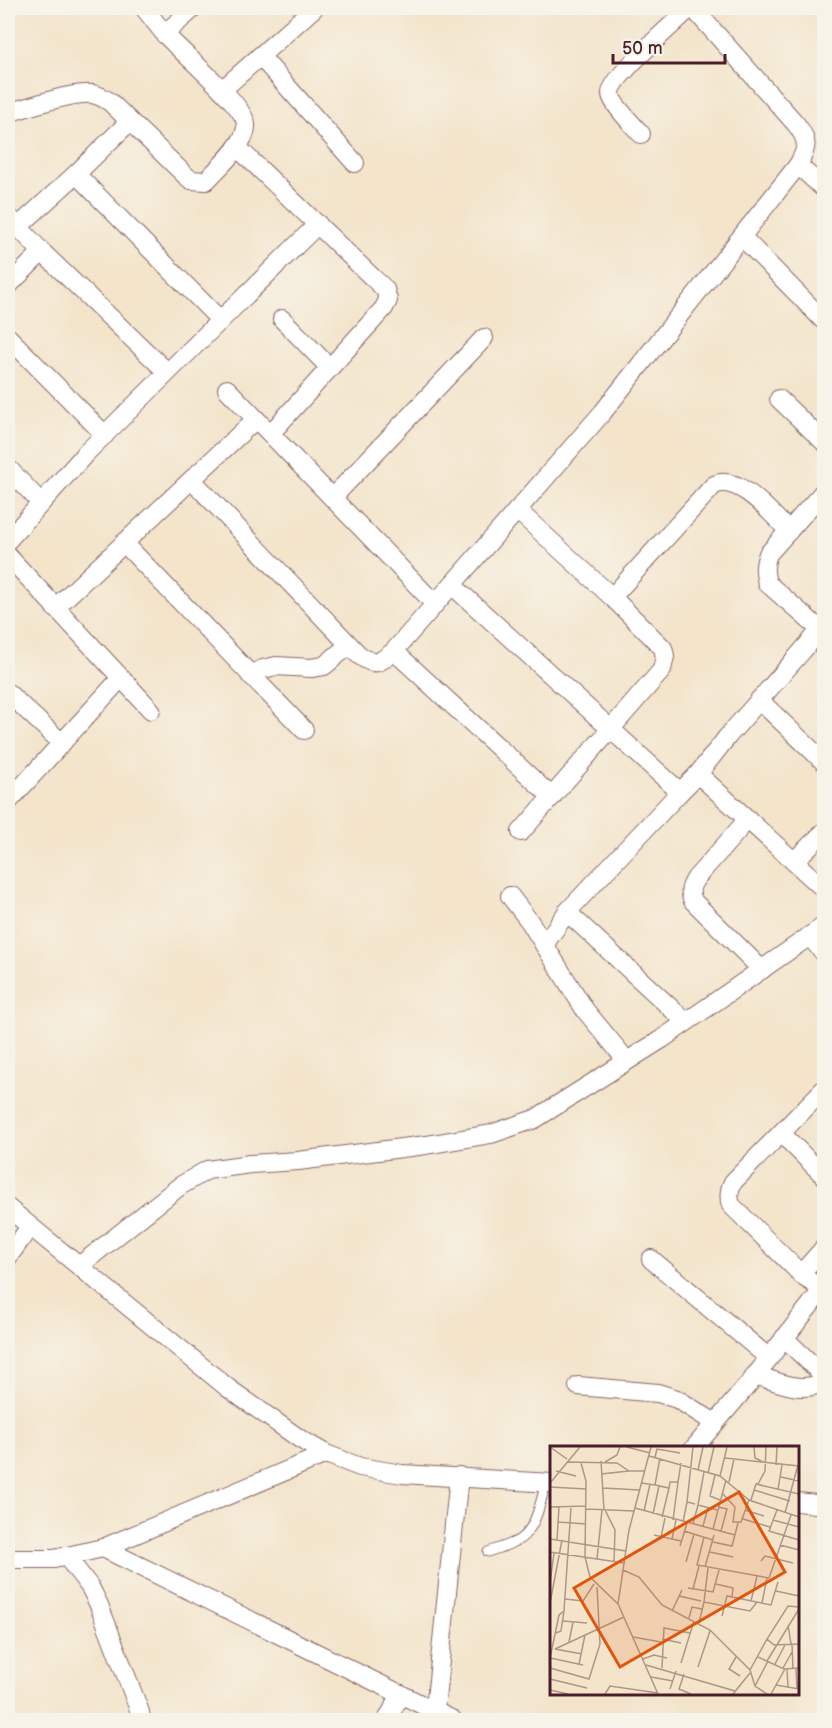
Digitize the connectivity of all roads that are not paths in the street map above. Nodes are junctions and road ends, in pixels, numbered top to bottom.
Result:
1 (144, 8) edge
2 (194, 8) edge
3 (314, 8) edge
4 (692, 8) edge
5 (164, 34) junction
6 (260, 56) junction
7 (222, 90) junction
8 (8, 113) edge
9 (129, 122) junction
10 (641, 134) dead end
11 (237, 147) junction
12 (355, 164) dead end
13 (798, 165) junction
14 (76, 174) junction
15 (825, 189) edge
16 (13, 221) edge
17 (318, 224) junction
18 (742, 237) junction
19 (42, 252) junction
20 (8, 286) edge
21 (282, 319) dead end
22 (220, 320) junction
23 (825, 321) edge
24 (8, 337) edge
25 (484, 338) dead end
26 (330, 368) junction
27 (167, 372) junction
28 (226, 389) dead end
29 (779, 399) dead end
30 (256, 418) junction
31 (271, 434) junction
32 (105, 435) junction
33 (825, 442) edge
34 (8, 468) edge
35 (192, 480) junction
36 (333, 497) junction
37 (822, 499) edge
38 (41, 502) junction
39 (517, 510) junction
40 (789, 531) junction
41 (8, 540) edge
42 (124, 543) junction
43 (8, 556) edge
44 (452, 585) junction
45 (612, 597) junction
46 (435, 604) junction
47 (55, 608) junction
48 (823, 629) edge
49 (349, 645) junction
50 (394, 651) junction
51 (250, 675) junction
52 (121, 678) junction
53 (8, 693) edge
54 (759, 700) junction
55 (151, 710) dead end
56 (304, 730) dead end
57 (611, 730) junction
58 (62, 742) junction
59 (825, 762) edge
60 (698, 774) junction
61 (680, 792) junction
62 (552, 797) junction
63 (8, 802) edge
64 (748, 819) junction
65 (521, 832) dead end
66 (825, 832) edge
67 (794, 861) junction
68 (825, 889) edge
69 (510, 896) dead end
70 (567, 912) junction
71 (817, 931) edge
72 (544, 945) junction
73 (825, 954) edge
74 (762, 970) junction
75 (686, 1022) junction
76 (627, 1061) junction
77 (825, 1089) edge
78 (781, 1133) junction
79 (825, 1176) edge
80 (8, 1208) edge
81 (30, 1227) junction
82 (825, 1248) edge
83 (8, 1257) edge
84 (651, 1259) dead end
85 (79, 1266) junction
86 (801, 1274) junction
87 (823, 1290) edge
88 (784, 1338) junction
89 (769, 1358) junction
90 (755, 1375) junction
91 (825, 1376) edge
92 (825, 1382) edge
93 (578, 1386) dead end
94 (715, 1423) junction
95 (696, 1446) edge
96 (326, 1454) junction
97 (459, 1476) junction
98 (549, 1483) edge
99 (799, 1502) edge
100 (825, 1504) edge
101 (102, 1548) junction
102 (488, 1552) dead end
103 (66, 1556) junction
104 (8, 1559) edge
105 (401, 1694) junction
106 (434, 1715) edge
107 (141, 1720) edge
108 (387, 1720) edge
109 (453, 1720) edge

1 - 5 street
2 - 5 street
3 - 6 street
4 - 10 street
4 - 13 street
5 - 7 street
6 - 7 street
6 - 12 street
7 - 11 street
8 - 9 street
9 - 11 street
9 - 14 street
11 - 17 street
13 - 15 street
13 - 18 street
14 - 16 street
14 - 22 street
16 - 19 street
17 - 22 street
17 - 26 street
18 - 23 street
18 - 39 street
19 - 20 street
19 - 27 street
21 - 26 street
22 - 27 street
24 - 32 street
25 - 36 street
26 - 31 street
27 - 32 street
28 - 30 street
29 - 33 street
30 - 31 street
30 - 35 street
31 - 36 street
32 - 38 street
34 - 38 street
35 - 42 street
35 - 49 street
36 - 46 street
37 - 40 street
38 - 41 street
39 - 44 street
39 - 45 street
40 - 45 street
40 - 48 street
42 - 47 street
42 - 51 street
43 - 47 street
44 - 46 street
44 - 57 street
45 - 57 street
46 - 50 street
47 - 52 street
48 - 54 street
49 - 50 street
49 - 51 street
50 - 62 street
51 - 56 street
52 - 55 street
52 - 58 street
53 - 58 street
54 - 59 street
54 - 60 street
57 - 61 street
57 - 62 street
58 - 63 street
60 - 61 street
60 - 64 street
61 - 70 street
62 - 65 street
64 - 67 street
64 - 74 street
66 - 67 street
67 - 68 street
69 - 72 street
70 - 72 street
70 - 75 street
71 - 73 street
71 - 74 street
72 - 76 street
74 - 75 street
75 - 76 street
76 - 85 street
77 - 78 street
78 - 79 street
78 - 86 street
80 - 81 street
81 - 83 street
81 - 85 street
82 - 86 street
84 - 89 street
85 - 96 street
86 - 87 street
87 - 88 street
88 - 89 street
88 - 91 street
89 - 90 street
90 - 92 street
90 - 94 street
93 - 94 street
94 - 95 street
96 - 97 street
96 - 101 street
97 - 98 street
97 - 106 street
98 - 102 lane
99 - 100 street
101 - 103 street
101 - 105 street
103 - 104 street
103 - 107 street
105 - 106 street
105 - 108 street
106 - 109 street

